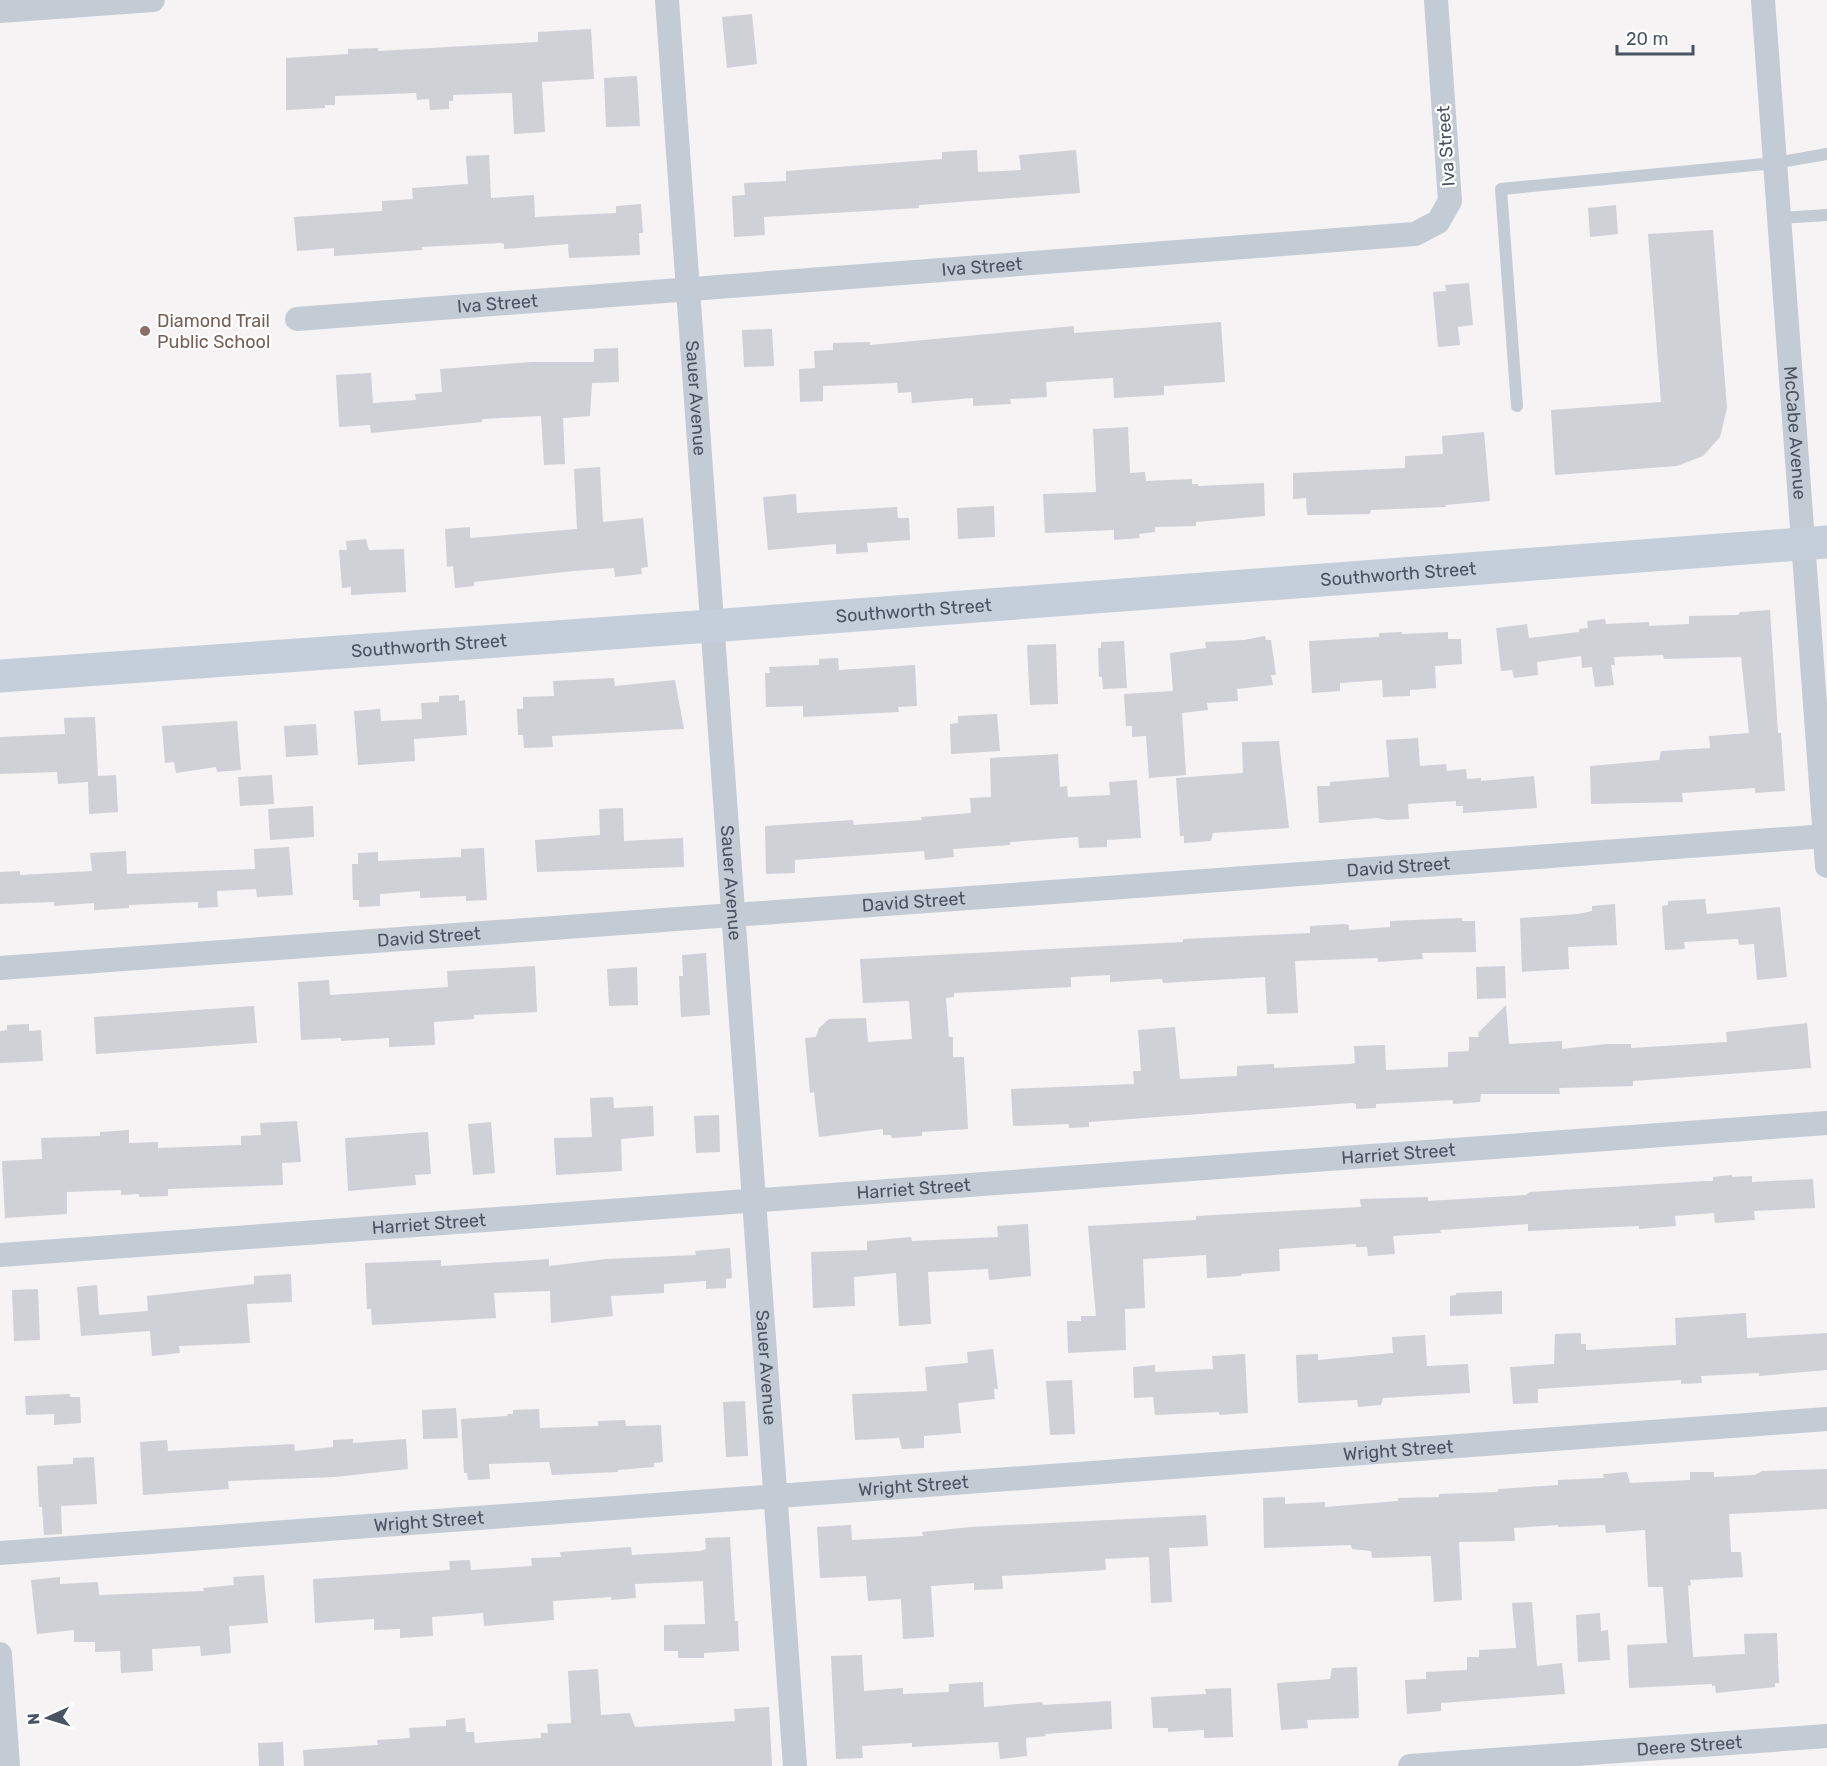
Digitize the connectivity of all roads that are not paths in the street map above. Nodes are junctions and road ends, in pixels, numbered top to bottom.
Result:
1 (153, 0) edge
2 (667, 0) edge
3 (1436, 0) edge
4 (1763, 0) edge
5 (0, 11) edge
6 (1827, 154) edge
7 (1775, 163) junction
8 (1827, 215) edge
9 (1780, 218) junction
10 (686, 292) junction
11 (297, 319) dead end
12 (1516, 406) dead end
13 (1816, 543) edge
14 (711, 626) junction
15 (0, 676) edge
16 (1826, 836) edge
17 (1827, 866) edge
18 (733, 915) junction
19 (0, 968) edge
20 (1827, 1123) edge
21 (755, 1200) junction
22 (0, 1254) edge
23 (1827, 1419) edge
24 (776, 1497) junction
25 (0, 1553) edge
26 (0, 1654) edge
27 (1827, 1736) edge
28 (8, 1766) edge
29 (795, 1766) edge
30 (1410, 1766) edge

1 - 5 street
2 - 10 street, Sauer Avenue
3 - 10 street, Iva Street
4 - 7 street, McCabe Avenue
6 - 7 lane
7 - 9 street, McCabe Avenue
7 - 12 lane
8 - 9 lane
9 - 13 street, McCabe Avenue
10 - 11 street, Iva Street
10 - 14 street, Sauer Avenue
13 - 14 main road, Southworth Street
13 - 16 street, McCabe Avenue
14 - 15 main road, Southworth Street
14 - 18 street, Sauer Avenue
16 - 17 street, McCabe Avenue
16 - 18 street, David Street
18 - 19 street, David Street
18 - 21 street, Sauer Avenue
20 - 21 street, Harriet Street
21 - 22 street, Harriet Street
21 - 24 street, Sauer Avenue
23 - 24 street, Wright Street
24 - 25 street, Wright Street
24 - 29 street, Sauer Avenue
26 - 28 street
27 - 30 street, Deere Street

